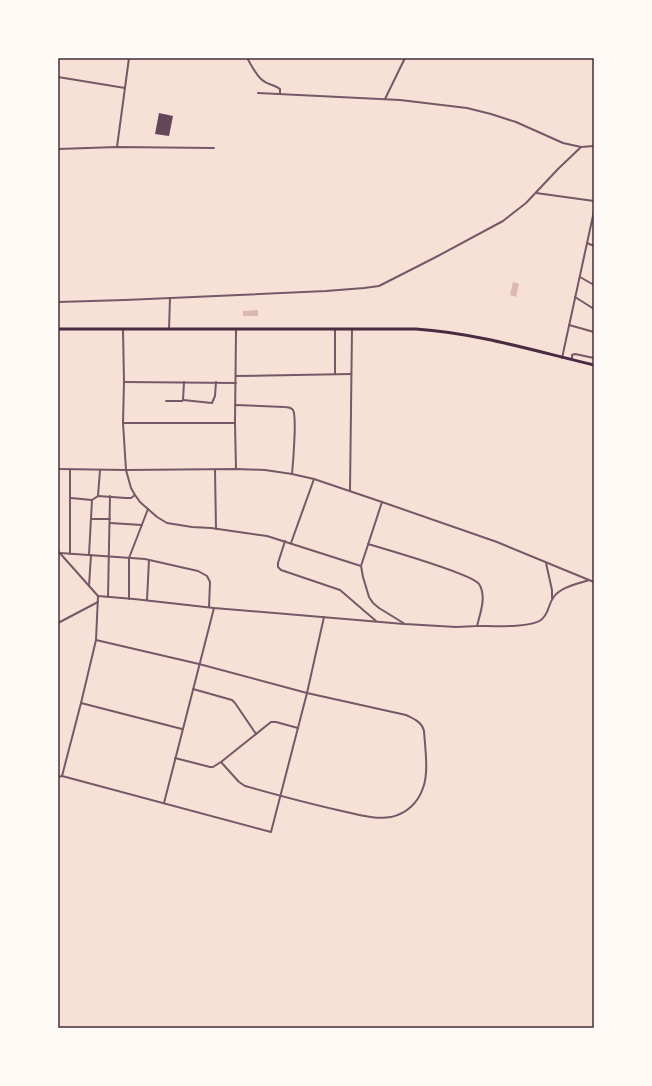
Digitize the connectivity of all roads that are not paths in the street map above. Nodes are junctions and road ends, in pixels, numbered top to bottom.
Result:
1 (129, 58) edge
2 (247, 58) edge
3 (405, 58) edge
4 (58, 78) edge
5 (125, 88) junction
6 (258, 93) dead end
7 (280, 94) junction
8 (385, 99) junction
9 (594, 146) edge
10 (117, 147) junction
11 (581, 147) junction
12 (214, 148) dead end
13 (58, 149) edge
14 (536, 193) junction
15 (594, 201) edge
16 (594, 211) edge
17 (593, 221) edge
18 (587, 243) junction
19 (594, 246) edge
20 (580, 277) junction
21 (594, 285) edge
22 (575, 297) junction
23 (170, 298) junction
24 (58, 302) edge
25 (594, 309) edge
26 (569, 325) junction
27 (58, 329) edge
28 (352, 329) junction
29 (123, 330) junction
30 (169, 330) junction
31 (236, 330) junction
32 (335, 330) junction
33 (594, 332) edge
34 (562, 358) junction
35 (594, 358) edge
36 (572, 360) junction
37 (594, 365) edge
38 (335, 374) junction
39 (351, 374) junction
40 (236, 376) junction
41 (124, 382) junction
42 (184, 382) junction
43 (216, 382) junction
44 (236, 382) junction
45 (183, 400) junction
46 (166, 401) dead end
47 (235, 405) junction
48 (123, 423) junction
49 (235, 423) junction
50 (58, 469) edge
51 (70, 470) junction
52 (100, 470) junction
53 (126, 470) junction
54 (216, 470) junction
55 (236, 470) junction
56 (292, 474) junction
57 (314, 479) junction
58 (350, 491) junction
59 (135, 495) junction
60 (98, 496) junction
61 (110, 496) junction
62 (71, 498) junction
63 (92, 500) junction
64 (382, 502) junction
65 (148, 509) junction
66 (91, 519) junction
67 (110, 519) junction
68 (110, 523) junction
69 (142, 525) junction
70 (216, 529) junction
71 (285, 542) junction
72 (291, 543) junction
73 (368, 544) junction
74 (59, 552) edge
75 (70, 554) junction
76 (90, 555) junction
77 (109, 556) junction
78 (129, 558) junction
79 (150, 560) junction
80 (546, 563) junction
81 (361, 566) junction
82 (589, 580) junction
83 (594, 582) edge
84 (89, 586) junction
85 (98, 596) junction
86 (108, 597) junction
87 (129, 598) junction
88 (552, 598) junction
89 (147, 600) junction
90 (98, 602) junction
91 (209, 607) junction
92 (214, 608) junction
93 (324, 617) junction
94 (376, 621) junction
95 (58, 623) edge
96 (405, 624) junction
97 (477, 626) junction
98 (96, 640) junction
99 (199, 664) junction
100 (193, 689) junction
101 (307, 693) junction
102 (81, 703) junction
103 (298, 728) junction
104 (182, 729) junction
105 (256, 734) junction
106 (175, 758) junction
107 (221, 762) junction
108 (62, 776) junction
109 (58, 777) edge
110 (281, 796) junction
111 (164, 803) junction

1 - 5 street
2 - 7 street
3 - 8 street
4 - 5 street
5 - 10 street
6 - 7 street
7 - 8 street
8 - 11 street
9 - 11 street
10 - 12 street
10 - 13 street
11 - 14 street
14 - 15 street
14 - 23 street
16 - 17 street
17 - 18 street
18 - 19 street
18 - 20 street
20 - 21 street
20 - 22 street
22 - 25 street
22 - 26 street
23 - 24 street
23 - 30 street
26 - 33 street
26 - 34 street
27 - 29 main road
28 - 32 main road
28 - 34 main road
28 - 39 street
29 - 30 main road
29 - 41 street
30 - 31 main road
31 - 32 main road
31 - 40 street
32 - 38 street
34 - 36 main road
35 - 36 street
36 - 37 main road
38 - 39 street
38 - 40 street
39 - 58 street
40 - 44 street
41 - 42 street
41 - 48 street
42 - 43 street
42 - 45 street
43 - 44 street
43 - 45 street
44 - 47 street
45 - 46 street
47 - 49 street
47 - 56 street
48 - 49 street
48 - 53 street
49 - 55 street
50 - 51 street
51 - 52 street
51 - 62 street
52 - 53 street
52 - 60 street
53 - 54 street
53 - 59 street
54 - 55 street
54 - 70 street
55 - 56 street
56 - 57 street
57 - 58 street
57 - 72 street
58 - 64 street
59 - 61 street
59 - 65 street
60 - 61 street
60 - 63 street
61 - 67 street
62 - 63 street
62 - 75 street
63 - 66 street
64 - 73 street
64 - 80 street
65 - 69 street
65 - 70 street
66 - 67 street
66 - 76 street
67 - 68 street
68 - 69 street
68 - 77 street
69 - 78 street
70 - 71 street
71 - 72 street
71 - 94 street
72 - 81 street
73 - 81 street
73 - 97 street
74 - 75 street
74 - 84 street
75 - 76 street
76 - 77 street
76 - 84 street
77 - 78 street
77 - 86 street
78 - 79 street
78 - 87 street
79 - 89 street
79 - 91 street
80 - 82 street
80 - 88 street
81 - 96 street
82 - 83 street
82 - 88 street
84 - 85 street
85 - 86 street
85 - 90 street
86 - 87 street
87 - 89 street
88 - 97 street
89 - 91 street
90 - 95 street
90 - 98 street
91 - 92 street
92 - 93 street
92 - 99 street
93 - 94 street
93 - 101 street
94 - 96 street
96 - 97 street
98 - 99 street
98 - 102 street
99 - 100 street
99 - 101 street
100 - 104 street
100 - 105 street
101 - 103 street
101 - 110 street
102 - 104 street
102 - 108 street
103 - 105 street
103 - 110 street
104 - 106 street
105 - 107 street
106 - 107 street
106 - 111 street
107 - 110 street
108 - 109 street
108 - 111 street
110 - 111 street

